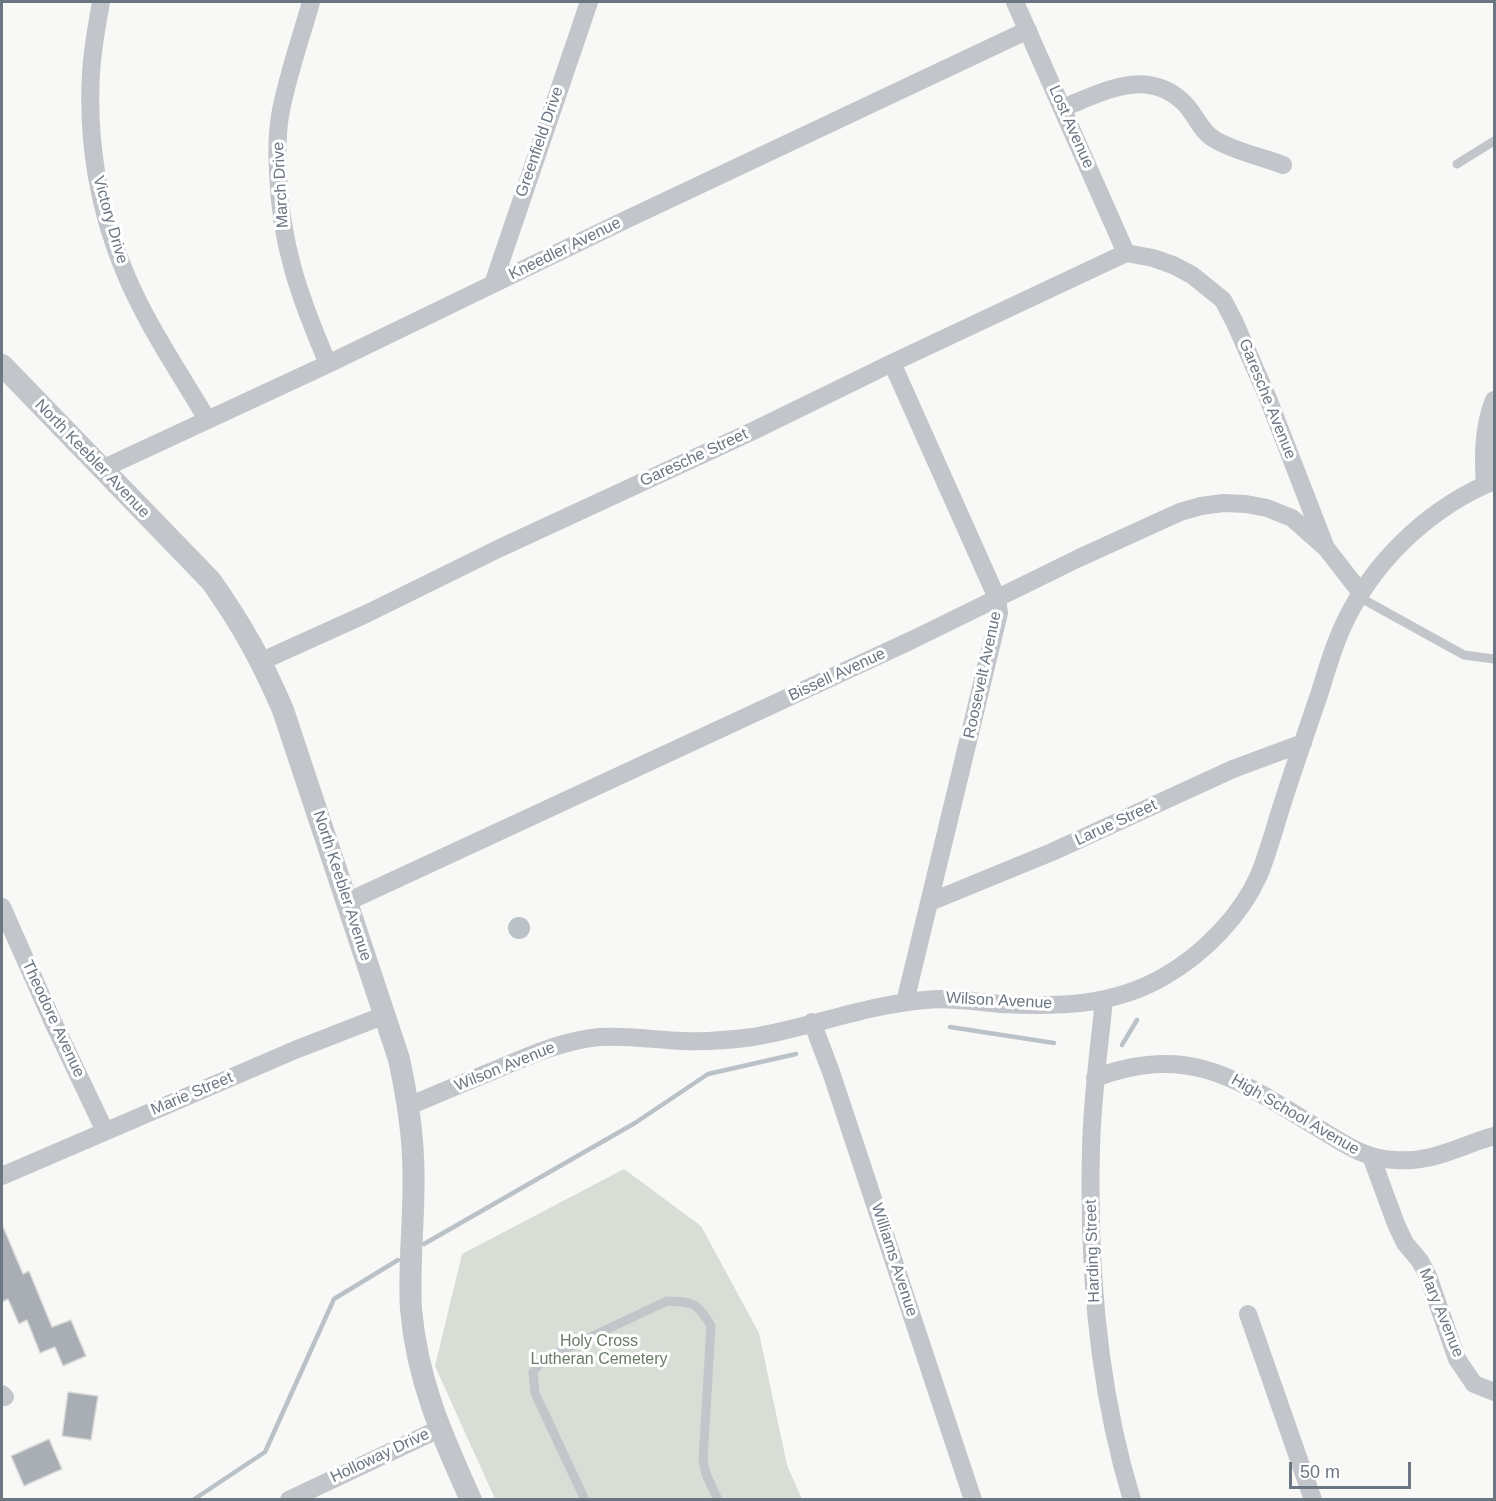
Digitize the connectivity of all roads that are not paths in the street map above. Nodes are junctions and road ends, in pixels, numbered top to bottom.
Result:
1 (101, 2) edge
2 (311, 2) edge
3 (590, 2) edge
4 (1015, 2) edge
5 (1028, 30) junction
6 (1062, 108) junction
7 (1494, 141) edge
8 (1456, 164) dead end
9 (1283, 165) dead end
10 (1126, 253) junction
11 (493, 284) junction
12 (892, 363) junction
13 (328, 364) junction
14 (2, 365) edge
15 (1494, 400) edge
16 (207, 419) junction
17 (102, 469) junction
18 (1490, 483) edge
19 (1326, 548) junction
20 (1360, 595) junction
21 (997, 598) junction
22 (1494, 659) edge
23 (262, 661) junction
24 (1303, 743) junction
25 (347, 902) junction
26 (930, 903) junction
27 (2, 907) edge
28 (1104, 1000) junction
29 (905, 1002) junction
30 (385, 1015) junction
31 (812, 1022) junction
32 (1095, 1078) junction
33 (409, 1106) junction
34 (105, 1131) junction
35 (1494, 1136) edge
36 (1371, 1156) junction
37 (2, 1176) edge
38 (1248, 1314) dead end
39 (1494, 1392) edge
40 (439, 1429) junction
41 (289, 1500) edge
42 (471, 1500) edge
43 (585, 1500) edge
44 (718, 1500) edge
45 (973, 1500) edge
46 (1132, 1500) edge
47 (1314, 1500) edge

1 - 16 street, Victory Drive
2 - 13 street, March Drive
3 - 11 street, Greenfield Drive
4 - 5 street, Lost Avenue
5 - 6 street, Lost Avenue
5 - 11 street, Kneedler Avenue
6 - 9 street
6 - 10 street, Lost Avenue
7 - 8 lane
10 - 12 street, Garesche Street
10 - 19 street, Garesche Avenue
11 - 13 street, Kneedler Avenue
12 - 21 street, Roosevelt Avenue
12 - 23 street, Garesche Street
13 - 16 street, Kneedler Avenue
14 - 17 street, North Keebler Avenue
15 - 18 street
16 - 17 street, Kneedler Avenue
17 - 23 street, North Keebler Avenue
18 - 20 street, Wilson Avenue
19 - 20 street, Garesche Avenue
19 - 21 street, Bissell Avenue
20 - 22 lane
20 - 24 street, Wilson Avenue
21 - 25 street, Bissell Avenue
21 - 26 street, Roosevelt Avenue
23 - 25 street, North Keebler Avenue
24 - 26 street, Larue Street
24 - 28 street, Wilson Avenue
25 - 30 street, North Keebler Avenue
26 - 29 street, Roosevelt Avenue
27 - 34 street, Theodore Avenue
28 - 29 street, Wilson Avenue
28 - 32 street, Harding Street
29 - 31 street, Wilson Avenue
30 - 33 street, North Keebler Avenue
30 - 34 street, Marie Street
31 - 33 street, Wilson Avenue
31 - 45 street, Williams Avenue
32 - 36 street, High School Avenue
32 - 46 street, Harding Street
33 - 40 street, North Keebler Avenue
34 - 37 street, Marie Street
35 - 36 street, High School Avenue
36 - 39 street, Mary Avenue
38 - 47 street
40 - 41 street, Holloway Drive
40 - 42 street, North Keebler Avenue
43 - 44 lane

